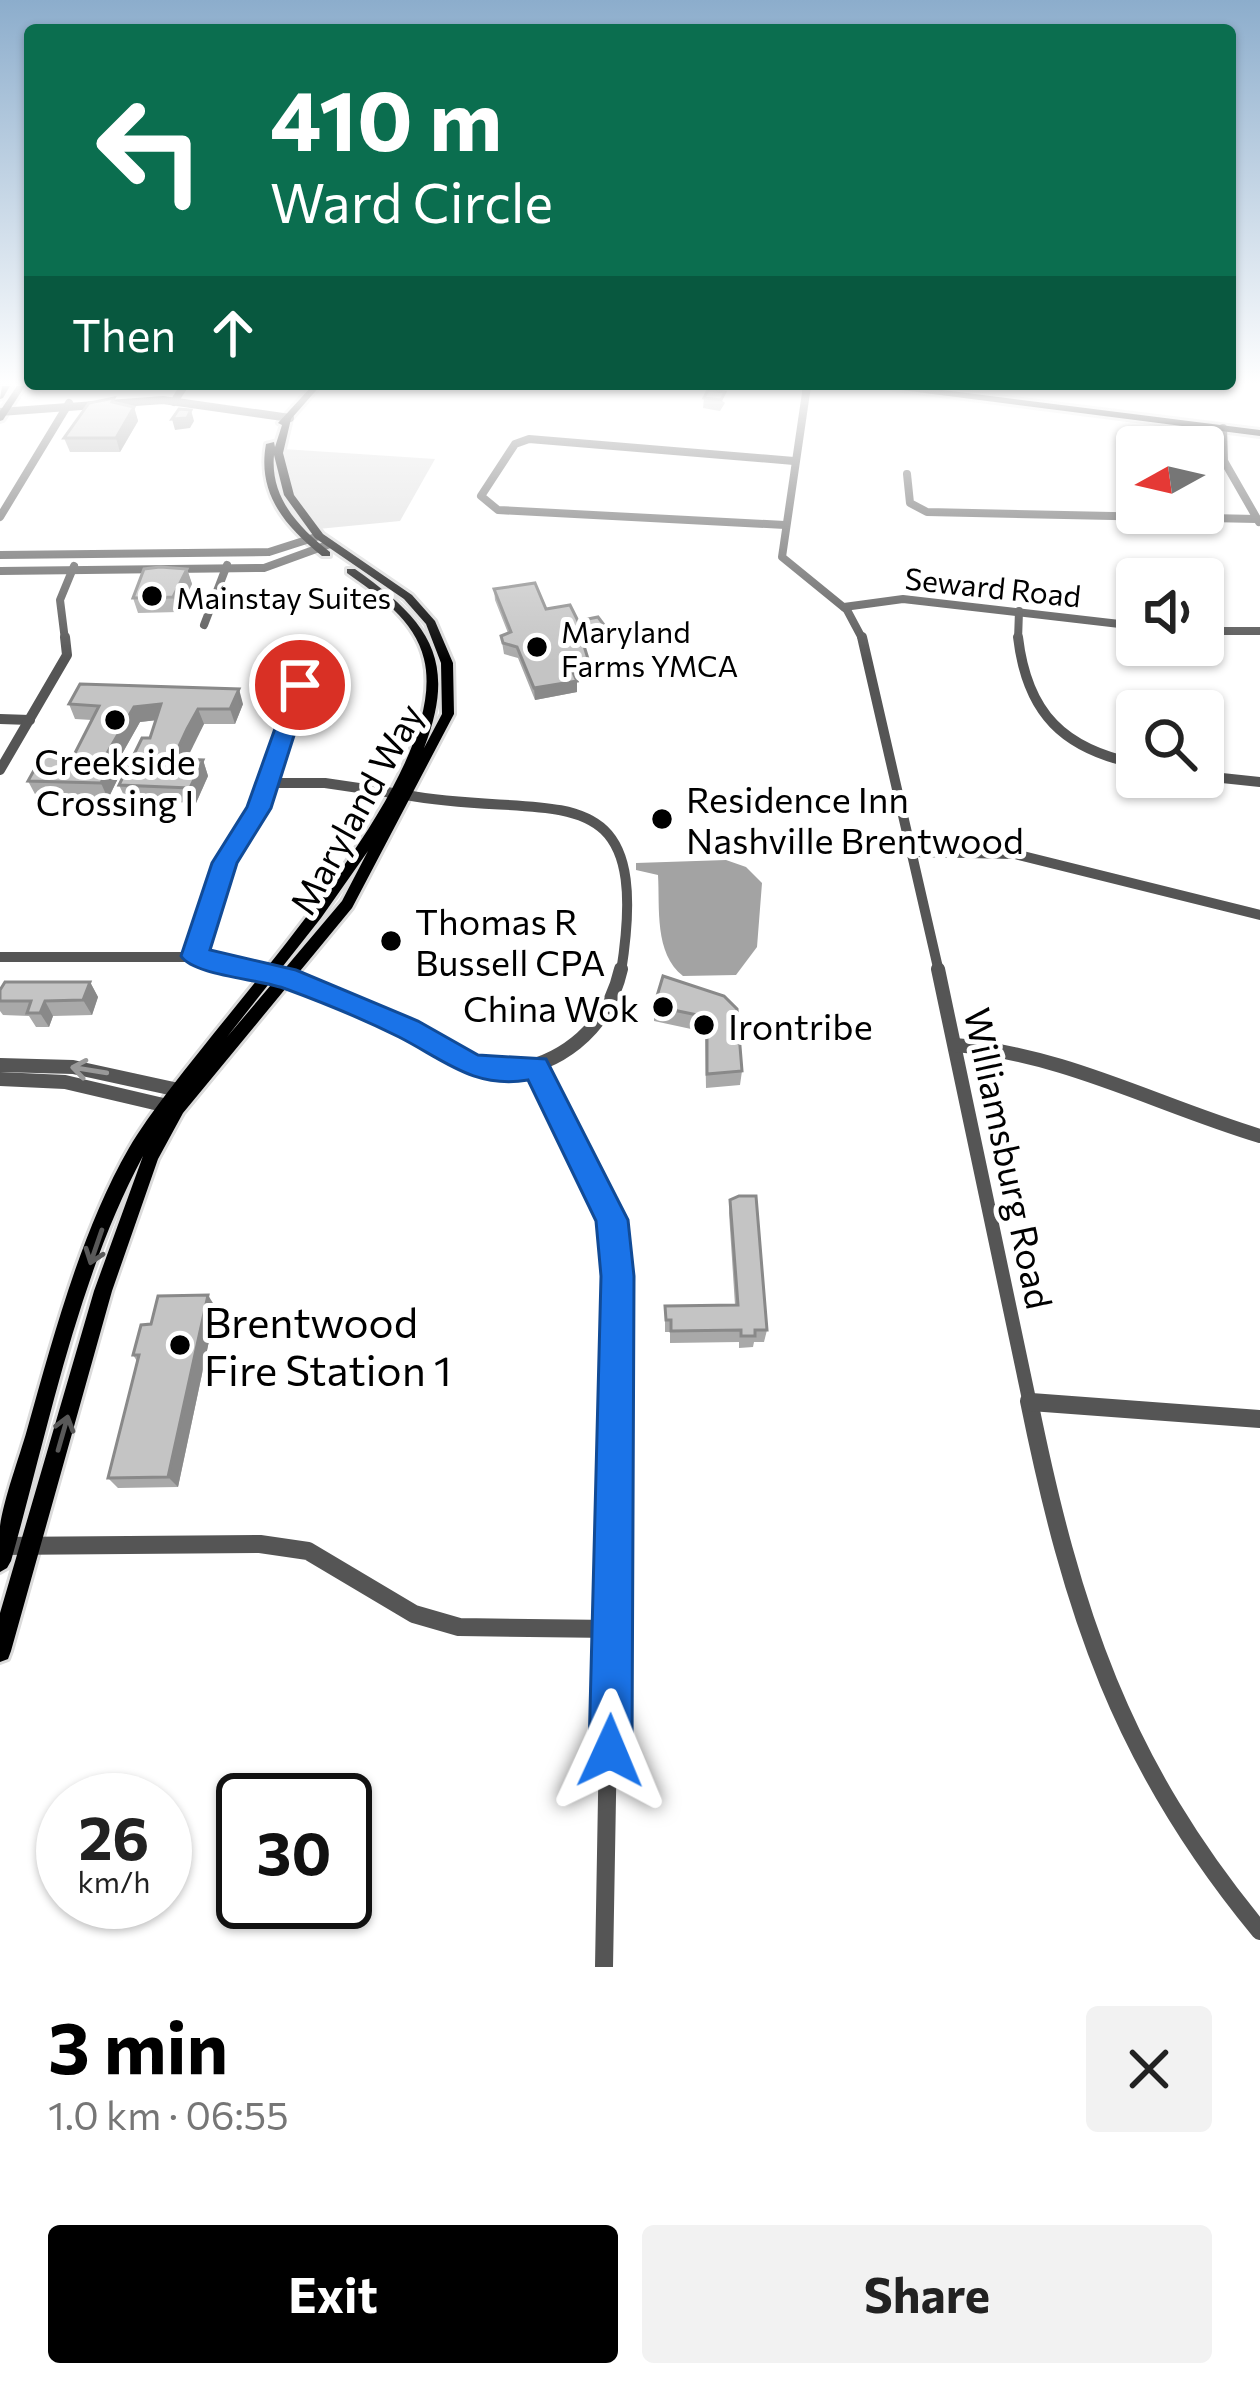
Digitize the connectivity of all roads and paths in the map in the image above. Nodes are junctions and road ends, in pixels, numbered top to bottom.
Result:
1 (24, 478) edge
2 (270, 478) edge
3 (283, 478) edge
4 (493, 478) edge
5 (792, 478) edge
6 (907, 478) edge
7 (1234, 478) edge
8 (0, 517) edge
9 (1259, 521) edge
10 (785, 525) junction
11 (319, 542) junction
12 (230, 553) junction
13 (0, 555) edge
14 (80, 555) junction
15 (226, 568) junction
16 (71, 570) junction
17 (0, 571) edge
18 (28, 571) junction
19 (63, 589) junction
20 (394, 594) junction
21 (844, 607) junction
22 (1019, 611) junction
23 (430, 623) junction
24 (1116, 623) edge
25 (204, 626) dead end
26 (415, 627) junction
27 (1224, 631) edge
28 (1260, 632) edge
29 (300, 685) dead end
30 (430, 713) junction
31 (448, 714) junction
32 (0, 719) edge
33 (29, 720) junction
34 (1116, 758) edge
35 (0, 770) edge
36 (1224, 778) edge
37 (1260, 782) edge
38 (266, 783) junction
39 (399, 794) junction
40 (914, 852) junction
41 (1260, 915) edge
42 (194, 956) junction
43 (0, 958) edge
44 (278, 975) junction
45 (955, 1045) junction
46 (0, 1064) edge
47 (536, 1067) junction
48 (0, 1079) edge
49 (177, 1099) junction
50 (1260, 1136) edge
51 (70, 1327) junction
52 (88, 1346) junction
53 (1031, 1402) junction
54 (1260, 1419) edge
55 (30, 1546) junction
56 (2, 1551) edge
57 (612, 1629) junction
58 (0, 1651) edge
59 (1260, 1930) edge
60 (604, 1967) edge

1 - 8 street
2 - 11 main road, Maryland Way
3 - 11 main road, Maryland Way
4 - 10 street
5 - 10 street, Williamsburg Road
6 - 9 street
7 - 9 street
10 - 21 street, Williamsburg Road
11 - 12 street
11 - 15 street
11 - 20 main road, Maryland Way
12 - 14 street
12 - 15 street
13 - 14 street
14 - 16 street
15 - 16 street
15 - 25 street
16 - 18 street
16 - 19 street
17 - 18 street
18 - 19 street
19 - 33 street
20 - 23 main road, Maryland Way
20 - 26 main road, Maryland Way
21 - 22 street, Seward Road
21 - 40 street, Williamsburg Road
22 - 24 street, Seward Road
22 - 34 street
23 - 26 main road
23 - 31 main road, Maryland Way
26 - 30 main road, Maryland Way
27 - 28 street
29 - 38 street
30 - 31 main road
30 - 39 main road, Maryland Way
31 - 39 main road, Maryland Way
32 - 33 street
33 - 35 street
36 - 37 street
38 - 39 street
38 - 42 street
39 - 44 main road, Maryland Way
39 - 47 street
40 - 41 street
40 - 45 street, Williamsburg Road
42 - 43 street
42 - 44 street
44 - 47 street
44 - 49 main road, Maryland Way
45 - 50 street
45 - 53 street, Williamsburg Road
49 -> 46 street
47 - 57 street
48 - 49 street
49 -> 51 main road, Maryland Way
49 - 52 main road, Maryland Way
51 - 52 main road
51 - 56 main road, Maryland Way
55 -> 52 main road, Maryland Way
53 - 54 street
53 - 59 street, Williamsburg Road
55 - 56 street
55 - 57 street
55 - 58 main road, Maryland Way
57 - 60 street

